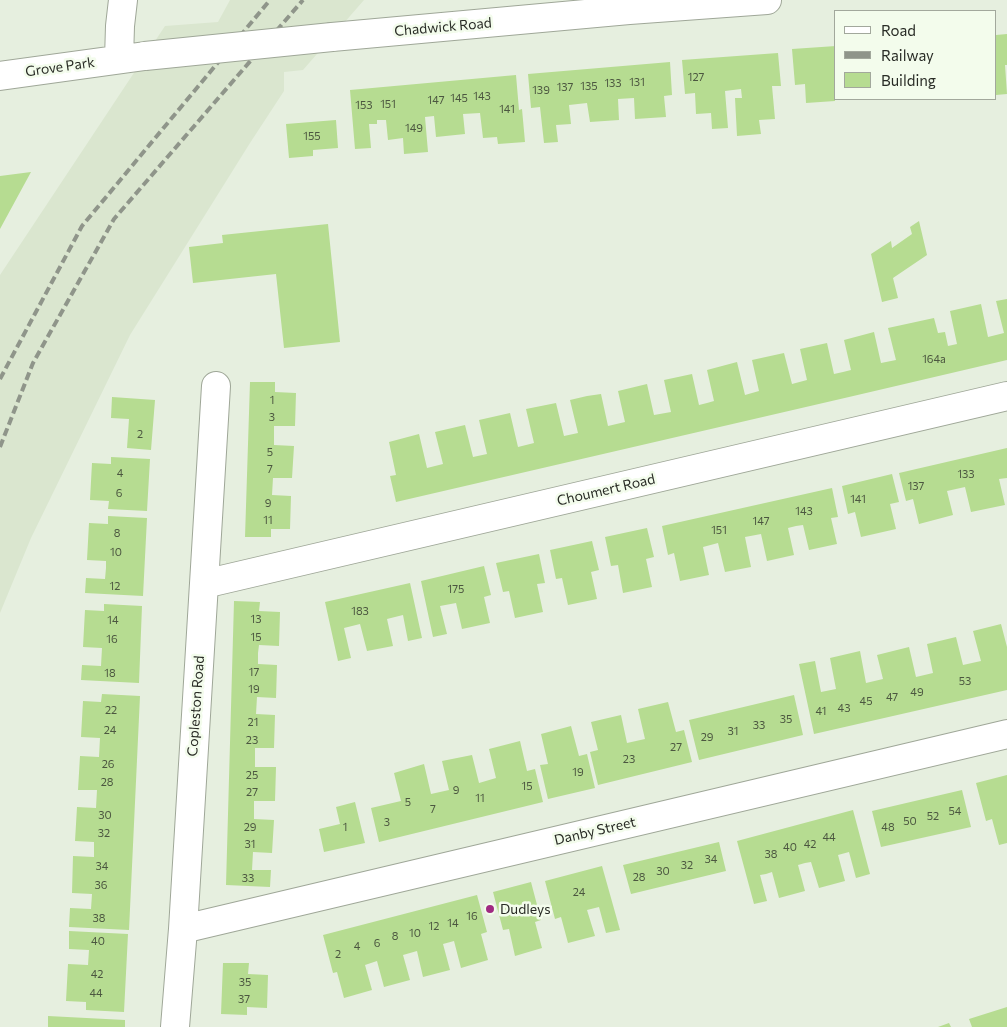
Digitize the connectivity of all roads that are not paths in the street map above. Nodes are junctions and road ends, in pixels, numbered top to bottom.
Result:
1 (123, 0) edge
2 (766, 0) edge
3 (132, 57) junction
4 (0, 76) edge
5 (216, 386) dead end
6 (1007, 396) edge
7 (204, 584) junction
8 (1007, 734) edge
9 (183, 929) junction
10 (175, 1027) edge

1 - 3 street
2 - 3 street, Chadwick Road, bridge
3 - 4 street, Grove Park
5 - 7 street, Copleston Road
6 - 7 street, Choumert Road
7 - 9 street, Copleston Road
8 - 9 street, Danby Street
9 - 10 street, Copleston Road

